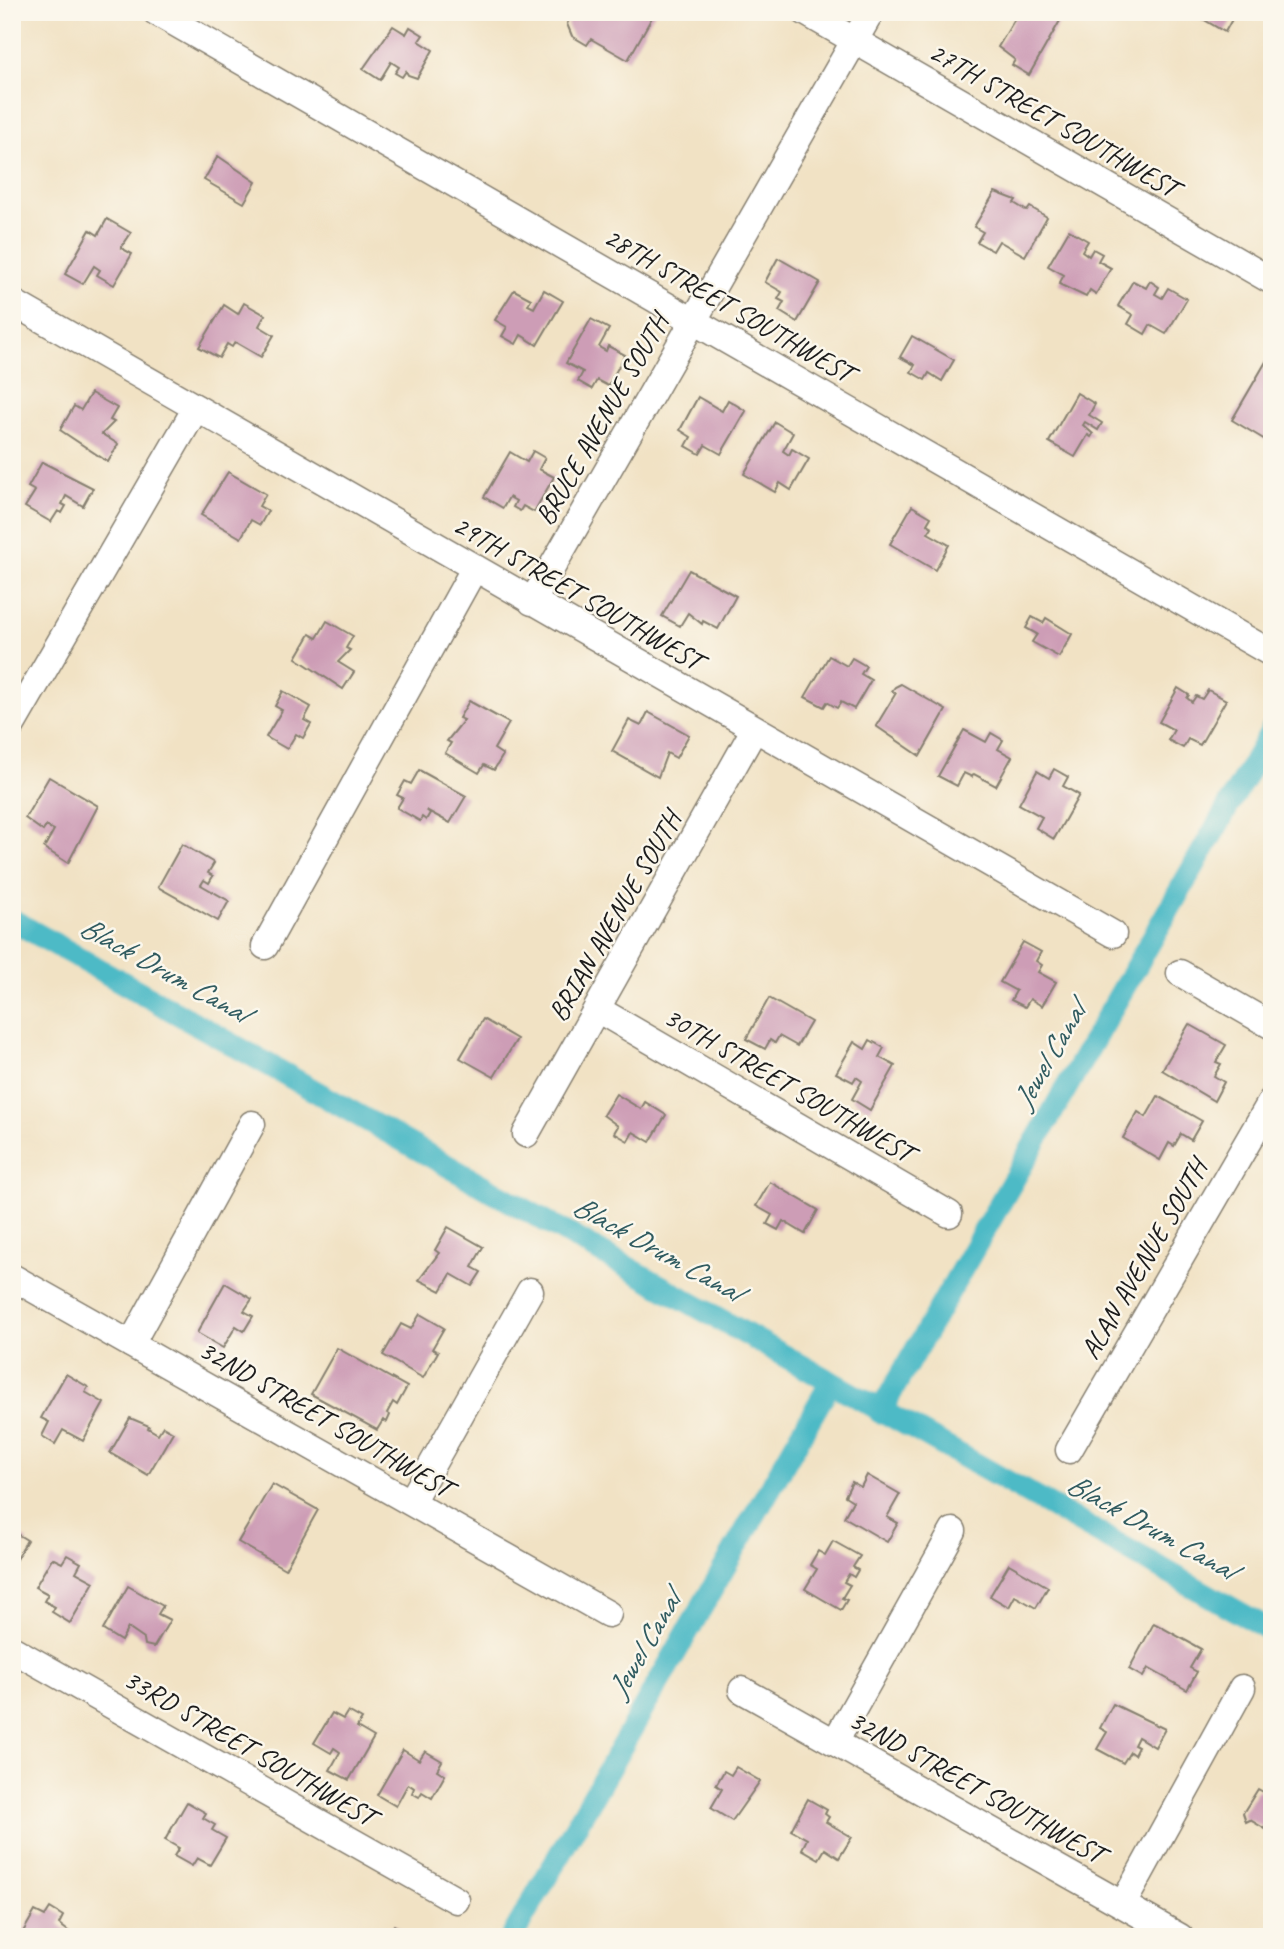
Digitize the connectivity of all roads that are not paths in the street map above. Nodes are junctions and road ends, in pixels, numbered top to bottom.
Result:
1 (156, 12) edge
2 (805, 12) edge
3 (870, 12) edge
4 (854, 40) junction
5 (1272, 281) edge
6 (12, 302) edge
7 (694, 320) junction
8 (196, 408) junction
9 (474, 569) junction
10 (532, 602) junction
11 (1269, 652) dead end
12 (12, 725) edge
13 (754, 730) junction
14 (1113, 933) dead end
15 (265, 946) dead end
16 (1180, 974) dead end
17 (597, 1009) junction
18 (1272, 1026) edge
19 (1272, 1100) edge
20 (252, 1124) dead end
21 (526, 1134) dead end
22 (949, 1214) dead end
23 (12, 1277) edge
24 (530, 1291) dead end
25 (131, 1344) junction
26 (1069, 1450) dead end
27 (411, 1502) junction
28 (953, 1531) dead end
29 (608, 1614) dead end
30 (12, 1649) edge
31 (1242, 1688) dead end
32 (743, 1690) dead end
33 (835, 1742) junction
34 (456, 1900) dead end
35 (1123, 1904) junction
36 (1180, 1937) edge

1 - 7 street, 28TH STREET SOUTHWEST
2 - 4 street, 27TH STREET SOUTHWEST
3 - 4 street, BRUCE AVENUE SOUTH
4 - 5 street, 27TH STREET SOUTHWEST
4 - 7 street, BRUCE AVENUE SOUTH
6 - 8 street, 29TH STREET SOUTHWEST
7 - 10 street, BRUCE AVENUE SOUTH
7 - 11 street, 28TH STREET SOUTHWEST
8 - 9 street, 29TH STREET SOUTHWEST
8 - 12 street
9 - 10 street, 29TH STREET SOUTHWEST
9 - 15 street
10 - 13 street, 29TH STREET SOUTHWEST
13 - 14 street, 29TH STREET SOUTHWEST
13 - 17 street, BRIAN AVENUE SOUTH
16 - 18 street
17 - 21 street, BRIAN AVENUE SOUTH
17 - 22 street, 30TH STREET SOUTHWEST
19 - 26 street, ALAN AVENUE SOUTH
20 - 25 street
23 - 25 street, 32ND STREET SOUTHWEST
24 - 27 street
25 - 27 street, 32ND STREET SOUTHWEST
27 - 29 street, 32ND STREET SOUTHWEST
28 - 33 street
30 - 34 street, 33RD STREET SOUTHWEST
31 - 35 street
32 - 33 street, 32ND STREET SOUTHWEST
33 - 35 street, 32ND STREET SOUTHWEST
35 - 36 street, 32ND STREET SOUTHWEST

